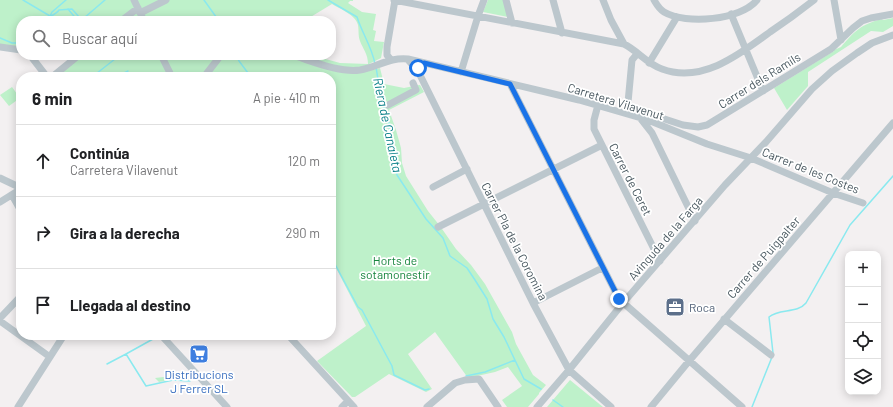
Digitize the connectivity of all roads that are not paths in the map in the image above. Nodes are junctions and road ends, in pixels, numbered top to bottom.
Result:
1 (134, 0) edge
2 (166, 0) edge
3 (394, 0) edge
4 (484, 0) edge
5 (506, 0) edge
6 (553, 0) edge
7 (603, 0) edge
8 (654, 0) edge
9 (757, 0) edge
10 (814, 0) edge
11 (834, 0) edge
12 (139, 11) junction
13 (731, 14) junction
14 (893, 14) edge
15 (130, 16) edge
16 (142, 16) edge
17 (478, 16) junction
18 (677, 17) junction
19 (512, 23) junction
20 (562, 33) junction
21 (892, 37) edge
22 (841, 40) junction
23 (624, 44) junction
24 (0, 47) edge
25 (16, 49) edge
26 (746, 50) junction
27 (637, 54) junction
28 (408, 59) junction
29 (34, 60) edge
30 (73, 60) edge
31 (164, 60) edge
32 (217, 60) edge
33 (310, 60) edge
34 (390, 60) junction
35 (424, 63) junction
36 (648, 63) junction
37 (418, 71) junction
38 (43, 72) edge
39 (58, 72) edge
40 (170, 72) edge
41 (208, 72) edge
42 (461, 72) junction
43 (413, 83) dead end
44 (510, 84) junction
45 (763, 91) junction
46 (388, 105) dead end
47 (598, 105) junction
48 (627, 113) junction
49 (641, 118) junction
50 (893, 123) edge
51 (661, 126) junction
52 (652, 133) junction
53 (602, 145) junction
54 (751, 158) junction
55 (467, 169) junction
56 (553, 170) junction
57 (0, 178) edge
58 (16, 186) edge
59 (433, 187) dead end
60 (16, 192) edge
61 (833, 193) junction
62 (12, 195) junction
63 (0, 202) edge
64 (16, 202) edge
65 (863, 203) dead end
66 (484, 204) junction
67 (696, 221) junction
68 (438, 227) dead end
69 (660, 261) junction
70 (602, 268) junction
71 (16, 301) edge
72 (533, 302) junction
73 (623, 303) junction
74 (0, 318) edge
75 (724, 319) junction
76 (0, 321) edge
77 (16, 333) edge
78 (26, 340) edge
79 (61, 340) edge
80 (165, 340) edge
81 (293, 340) edge
82 (771, 355) dead end
83 (50, 357) junction
84 (689, 361) junction
85 (569, 370) junction
86 (348, 401) junction
87 (223, 406) edge
88 (18, 407) edge
89 (342, 407) edge
90 (354, 407) edge
91 (427, 407) edge
92 (498, 407) edge
93 (537, 407) edge
94 (610, 407) edge
95 (651, 407) edge
96 (742, 407) edge

1 - 12 street
2 - 12 street
3 - 17 street
3 - 34 street
4 - 17 street
5 - 19 street
6 - 20 street
7 - 23 street
8 - 18 street
9 - 13 street
10 - 26 street
11 - 22 street
12 - 15 street
12 - 16 street
13 - 18 street
13 - 26 street
14 - 22 street, Carrer dels Ramils
17 - 19 street
17 - 42 street
18 - 36 street
19 - 20 street
20 - 23 street
21 - 54 street
22 - 45 street, Carrer dels Ramils
23 - 27 street
24 - 25 street
26 - 36 street
26 - 45 street
27 - 36 street
27 - 48 street
28 - 34 street, Carretera Vilavenut
28 - 35 street, Carretera Vilavenut
28 - 37 street, Carrer Pla de la Coromina
29 - 38 street
30 - 39 street
31 - 40 street
32 - 41 street
33 - 34 street, Carretera Vilavenut
35 - 37 street
35 - 42 street, Carretera Vilavenut
37 - 55 street, Carrer Pla de la Coromina
42 - 44 street, Carretera Vilavenut
43 - 46 street
44 - 47 street, Carretera Vilavenut
44 - 56 street
45 - 48 street, Carrer dels Ramils
47 - 48 street, Carretera Vilavenut
47 - 53 street, Carrer de Ceret
48 - 49 street, Carretera Vilavenut
49 - 51 street, Carretera Vilavenut
49 - 52 street
50 - 61 street, Carrer de Puigpalter
51 - 52 street
51 - 54 street, Carretera Vilavenut
52 - 67 street
53 - 56 street
53 - 69 street, Carrer de Ceret
54 - 61 street, Carrer de les Costes
54 - 67 street, Avinguda de la Farga
55 - 59 street
55 - 66 street, Carrer Pla de la Coromina
56 - 66 street
56 - 70 street
57 - 58 street
60 - 62 street
61 - 65 street, Carrer de les Costes
61 - 75 street, Carrer de Puigpalter
62 - 63 street
62 - 64 street
66 - 68 street
66 - 72 street, Carrer Pla de la Coromina
67 - 69 street, Avinguda de la Farga
69 - 73 street, Avinguda de la Farga
70 - 72 street
70 - 73 street
71 - 74 street
72 - 85 street, Carrer Pla de la Coromina
73 - 84 street
73 - 85 street, Avinguda de la Farga
75 - 82 street
75 - 84 street, Carrer de Puigpalter
76 - 77 street
78 - 83 street
79 - 83 street
80 - 87 street
81 - 86 street
83 - 88 street
84 - 95 street, Carrer de Puigpalter
84 - 96 street
85 - 93 street, Avinguda de la Farga
85 - 94 street, Carrer Pla de la Coromina
86 - 89 street
86 - 90 street
91 - 92 street

